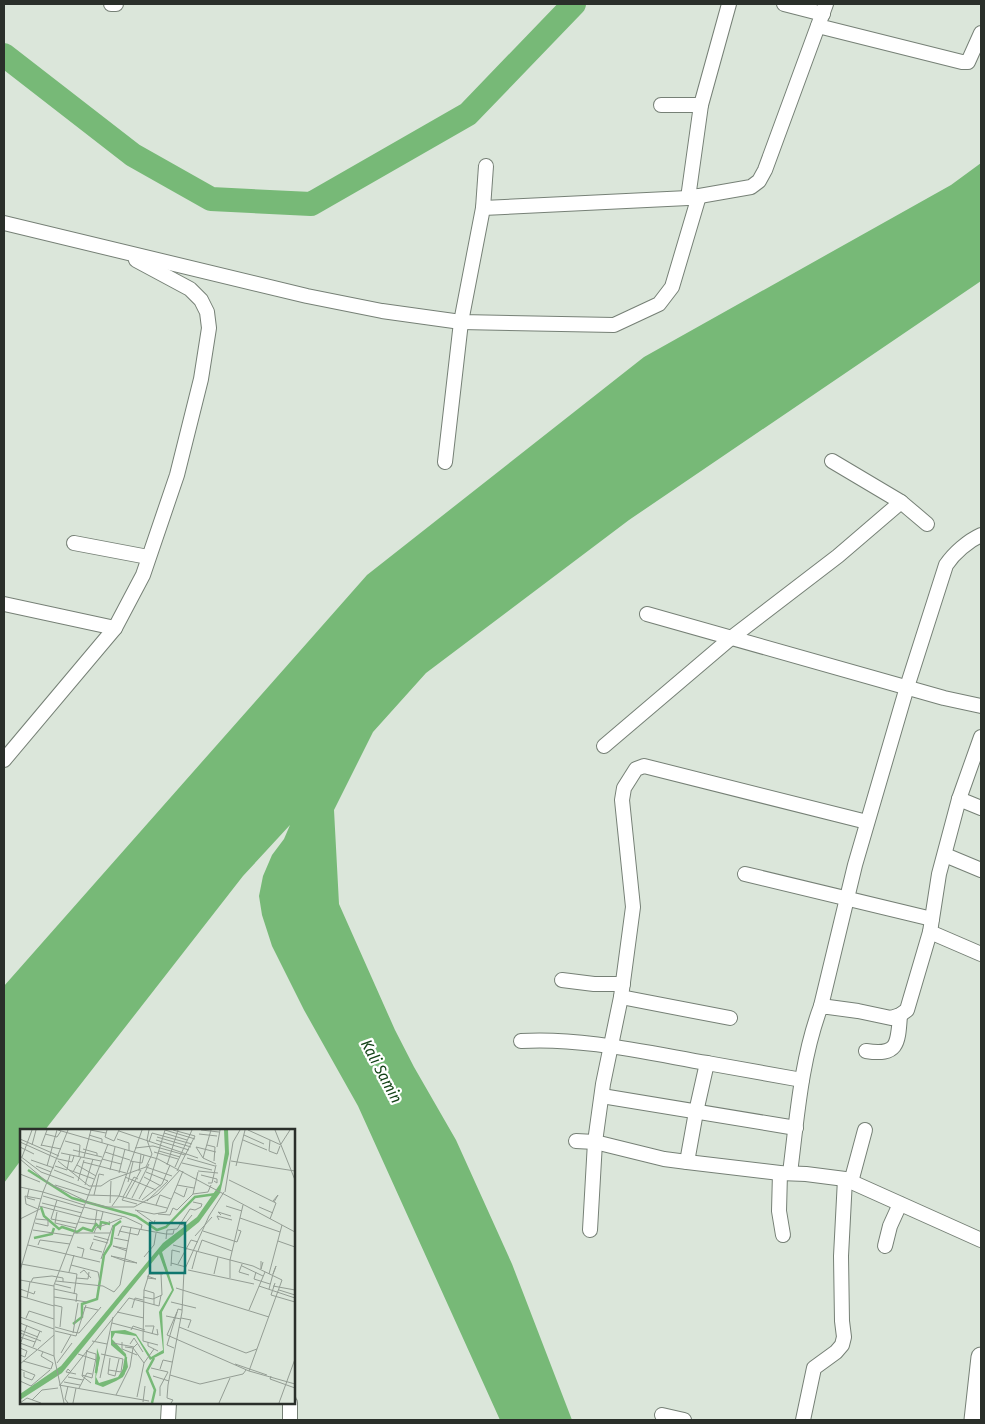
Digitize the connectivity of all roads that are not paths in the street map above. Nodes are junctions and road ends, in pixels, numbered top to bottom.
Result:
1 (111, 4) edge
2 (116, 4) edge
3 (729, 4) edge
4 (784, 4) edge
5 (822, 15) edge
6 (981, 33) edge
7 (661, 105) dead end
8 (702, 105) junction
9 (486, 166) dead end
10 (694, 197) junction
11 (483, 208) junction
12 (4, 223) edge
13 (108, 247) junction
14 (461, 322) junction
15 (832, 461) dead end
16 (445, 462) dead end
17 (901, 502) junction
18 (927, 524) dead end
19 (981, 535) edge
20 (74, 543) dead end
21 (148, 557) junction
22 (4, 604) edge
23 (647, 614) dead end
24 (116, 628) junction
25 (731, 638) junction
26 (907, 687) junction
27 (981, 706) edge
28 (981, 737) edge
29 (604, 746) dead end
30 (4, 760) edge
31 (959, 799) junction
32 (981, 808) edge
33 (867, 822) junction
34 (945, 855) junction
35 (981, 870) edge
36 (745, 874) dead end
37 (846, 900) junction
38 (931, 926) junction
39 (981, 954) edge
40 (562, 980) dead end
41 (622, 990) junction
42 (820, 1006) junction
43 (900, 1016) junction
44 (730, 1018) dead end
45 (521, 1041) dead end
46 (611, 1047) junction
47 (866, 1051) dead end
48 (707, 1063) junction
49 (802, 1080) junction
50 (602, 1096) junction
51 (696, 1112) junction
52 (796, 1128) junction
53 (865, 1130) dead end
54 (576, 1141) dead end
55 (595, 1142) junction
56 (687, 1162) junction
57 (785, 1173) junction
58 (848, 1181) junction
59 (900, 1204) junction
60 (590, 1230) dead end
61 (783, 1235) dead end
62 (981, 1240) edge
63 (885, 1246) dead end
64 (981, 1357) edge
65 (169, 1404) edge
66 (290, 1404) edge
67 (662, 1415) dead end
68 (168, 1420) edge
69 (290, 1420) edge
70 (684, 1420) edge
71 (803, 1420) edge
72 (974, 1420) edge

1 - 2 street
3 - 8 street
4 - 5 street
5 - 6 street
5 - 10 street
7 - 8 street
8 - 10 street
9 - 11 street
10 - 11 street
10 - 14 street
11 - 14 street
12 - 13 street
13 - 14 street
13 - 21 street
14 - 16 street
15 - 17 street
17 - 18 street
17 - 25 street
19 - 26 street
20 - 21 street
21 - 24 street
22 - 24 street
23 - 25 street
24 - 30 street
25 - 26 street
25 - 29 street
26 - 27 street
26 - 33 street
28 - 31 street
31 - 32 street
31 - 34 street
33 - 37 street
33 - 41 street
34 - 35 street
34 - 38 street
36 - 37 street
37 - 38 street
37 - 42 street
38 - 39 street
38 - 43 street
40 - 41 street
41 - 44 street
41 - 46 street
42 - 43 street
42 - 49 street
43 - 47 street
45 - 46 street
46 - 48 street
46 - 50 street
48 - 49 street
48 - 51 street
49 - 52 street
50 - 51 street
50 - 55 street
51 - 52 street
51 - 56 street
52 - 57 street
53 - 58 street
54 - 55 street
55 - 56 street
55 - 60 street
56 - 57 street
57 - 58 street
57 - 61 street
58 - 59 street
58 - 71 street
59 - 62 street
59 - 63 street
64 - 72 street
65 - 68 street
66 - 69 street
67 - 70 street

